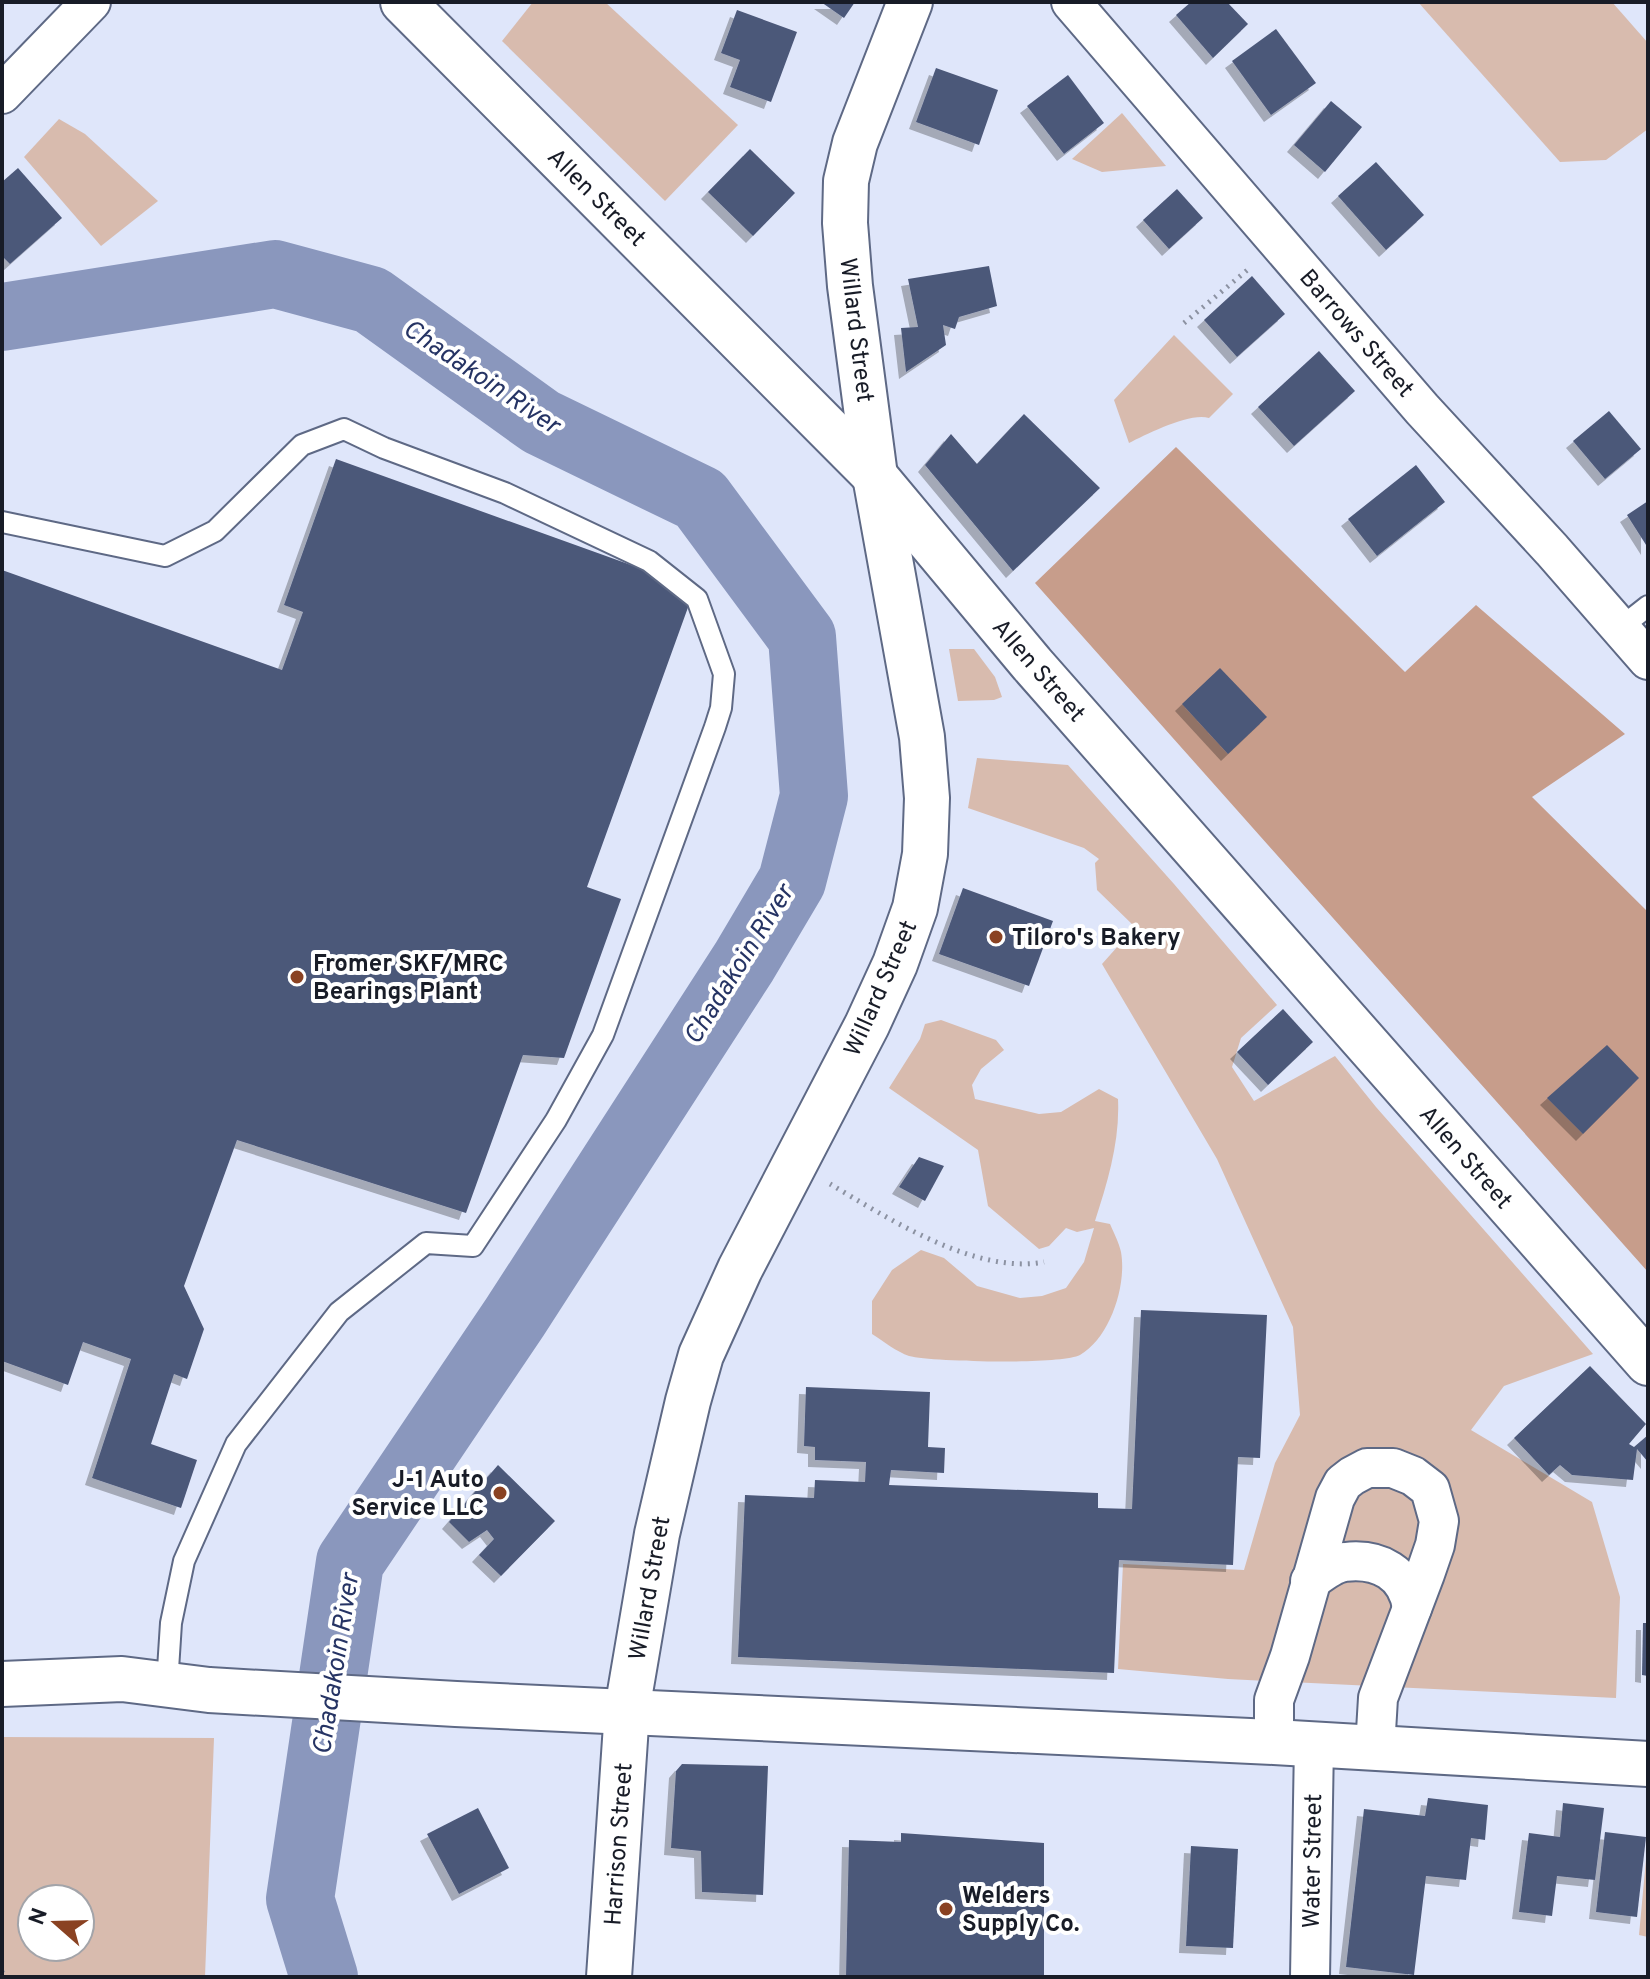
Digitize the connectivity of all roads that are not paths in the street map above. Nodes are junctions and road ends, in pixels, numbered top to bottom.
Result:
1 (91, 2) edge
2 (403, 2) edge
3 (910, 2) edge
4 (1071, 2) edge
5 (2, 94) edge
6 (875, 476) junction
7 (2, 522) edge
8 (1634, 617) edge
9 (1648, 660) edge
10 (1648, 1363) edge
11 (1310, 1581) junction
12 (1412, 1608) junction
13 (2, 1684) edge
14 (188, 1687) junction
15 (627, 1710) junction
16 (1294, 1743) junction
17 (1375, 1748) junction
18 (1648, 1764) edge
19 (609, 1977) edge
20 (1310, 1977) edge

1 - 5 street
2 - 6 street, Allen Street
3 - 6 street, Willard Street
4 - 8 street, Barrows Street
6 - 10 street, Allen Street
6 - 15 street, Willard Street
7 - 14 lane
8 - 9 street, Barrows Street
11 - 12 street
11 - 12 street, Water Street
11 - 16 street, Water Street
12 - 17 street, Water Street
13 - 14 street
14 - 15 street
15 - 16 street
15 - 19 street, Harrison Street
16 - 17 street
16 - 20 street, Water Street
17 - 18 street

